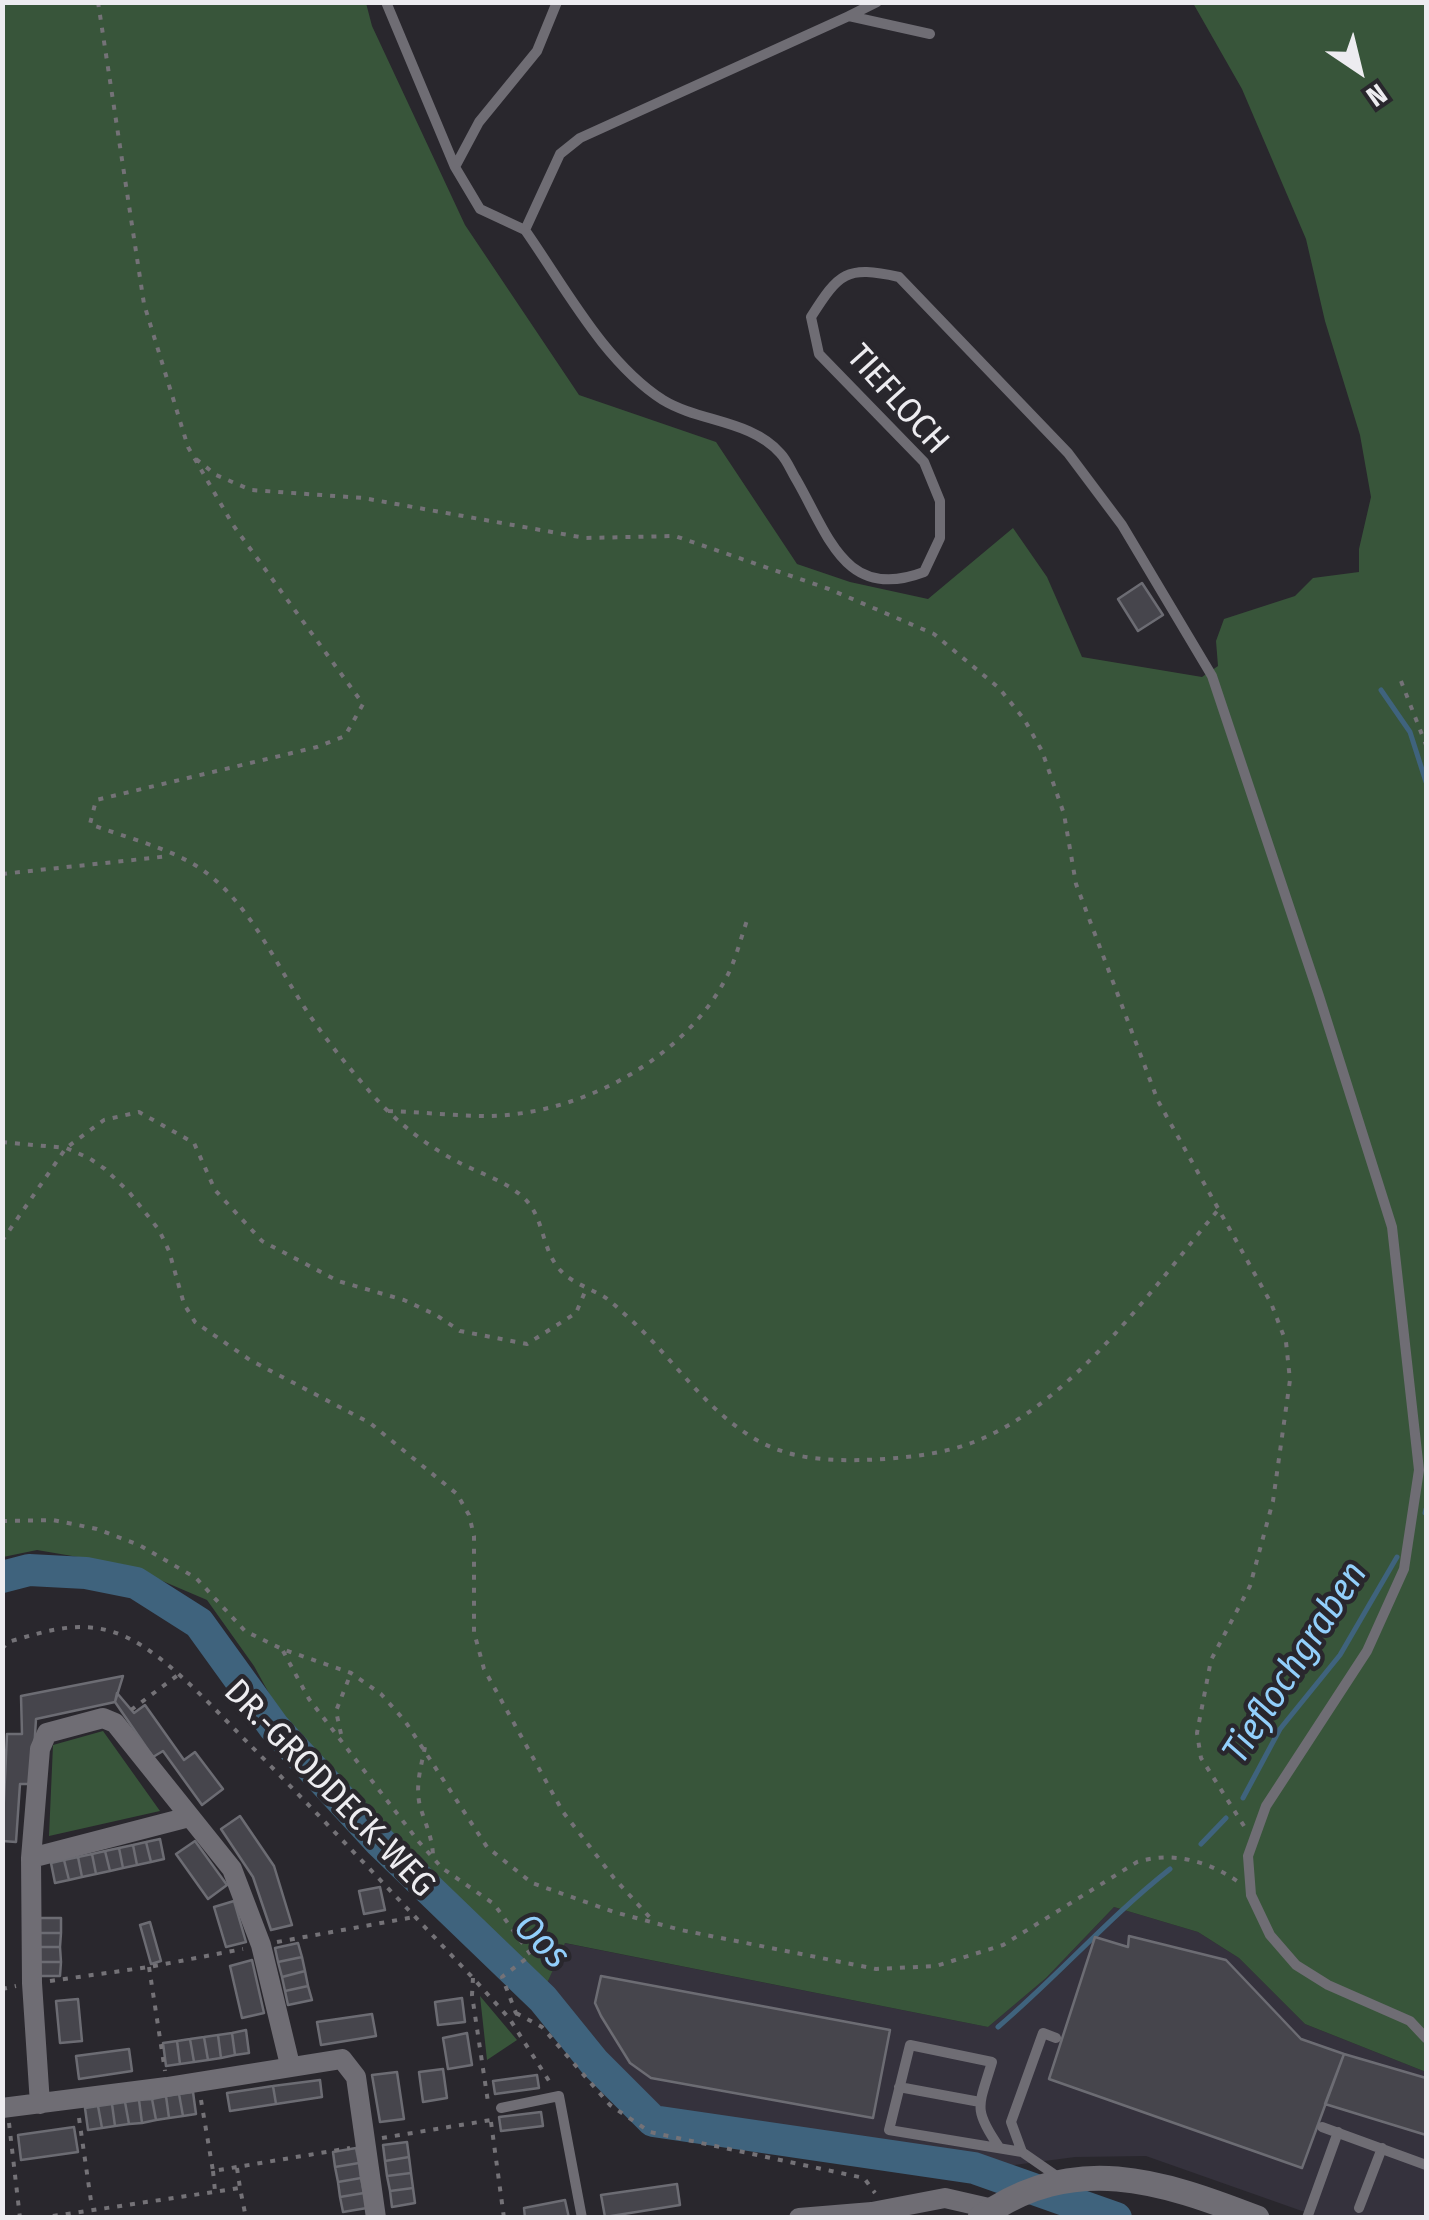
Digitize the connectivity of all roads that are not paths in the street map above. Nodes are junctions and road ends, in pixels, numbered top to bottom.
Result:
1 (386, 2) edge
2 (558, 2) edge
3 (877, 2) edge
4 (849, 16) junction
5 (930, 34) dead end
6 (455, 167) junction
7 (524, 230) junction
8 (189, 1818) junction
9 (31, 1858) junction
10 (1056, 2038) dead end
11 (1426, 2038) edge
12 (290, 2065) junction
13 (900, 2087) junction
14 (980, 2102) junction
15 (40, 2104) junction
16 (5, 2108) edge
17 (501, 2108) dead end
18 (1322, 2127) dead end
19 (1338, 2132) junction
20 (999, 2147) junction
21 (1382, 2148) junction
22 (1022, 2152) junction
23 (1426, 2164) edge
24 (1065, 2181) junction
25 (1360, 2208) dead end
26 (991, 2212) edge
27 (880, 2213) edge
28 (1248, 2216) edge
29 (376, 2218) edge
30 (582, 2218) edge
31 (799, 2218) edge
32 (1307, 2218) edge

1 - 6 lane, TIEFLOCH
2 - 6 lane
3 - 4 lane
4 - 5 lane
4 - 7 lane
6 - 7 lane, TIEFLOCH
7 - 11 lane, TIEFLOCH
8 - 9 street
8 - 9 street
8 - 12 street
9 - 15 street
10 - 22 lane
12 - 15 street
12 - 29 street
13 - 14 lane
13 - 14 lane
13 - 20 lane
14 - 20 lane
15 - 16 street
17 - 30 lane
18 - 19 lane
19 - 21 lane
19 - 32 lane
20 - 22 lane
21 - 23 lane
21 - 25 lane
22 - 24 lane
24 - 26 street
24 - 28 street
26 - 27 street
27 - 31 street

